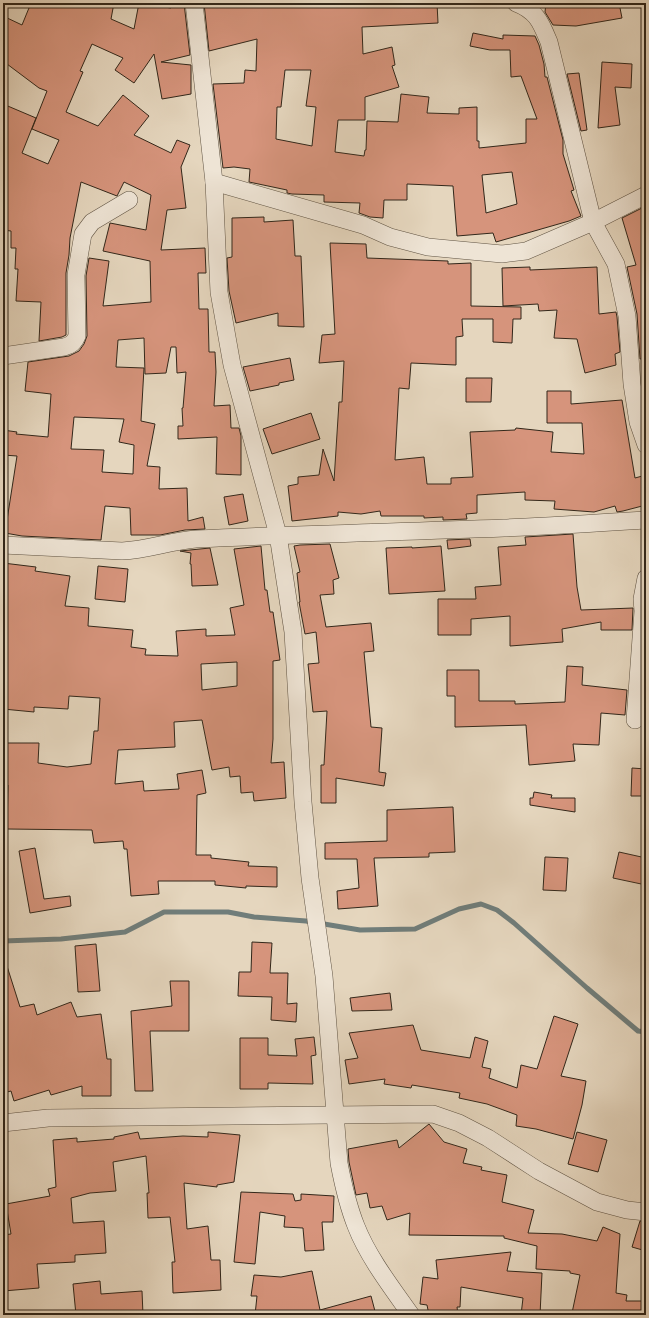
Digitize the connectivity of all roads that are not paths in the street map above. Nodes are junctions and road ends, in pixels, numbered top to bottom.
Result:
1 (194, 3) edge
2 (516, 3) edge
3 (214, 182) junction
4 (646, 195) edge
5 (129, 200) dead end
6 (593, 222) junction
7 (3, 356) edge
8 (646, 445) edge
9 (646, 520) edge
10 (278, 535) junction
11 (3, 545) edge
12 (646, 578) edge
13 (635, 720) dead end
14 (334, 1115) junction
15 (3, 1123) edge
16 (646, 1212) edge
17 (411, 1315) edge

1 - 3 street
2 - 6 street
3 - 6 street
3 - 10 street
4 - 6 street
5 - 7 street
6 - 8 street
9 - 10 street
10 - 11 street
10 - 14 street
12 - 13 street
14 - 15 street
14 - 16 street
14 - 17 street

